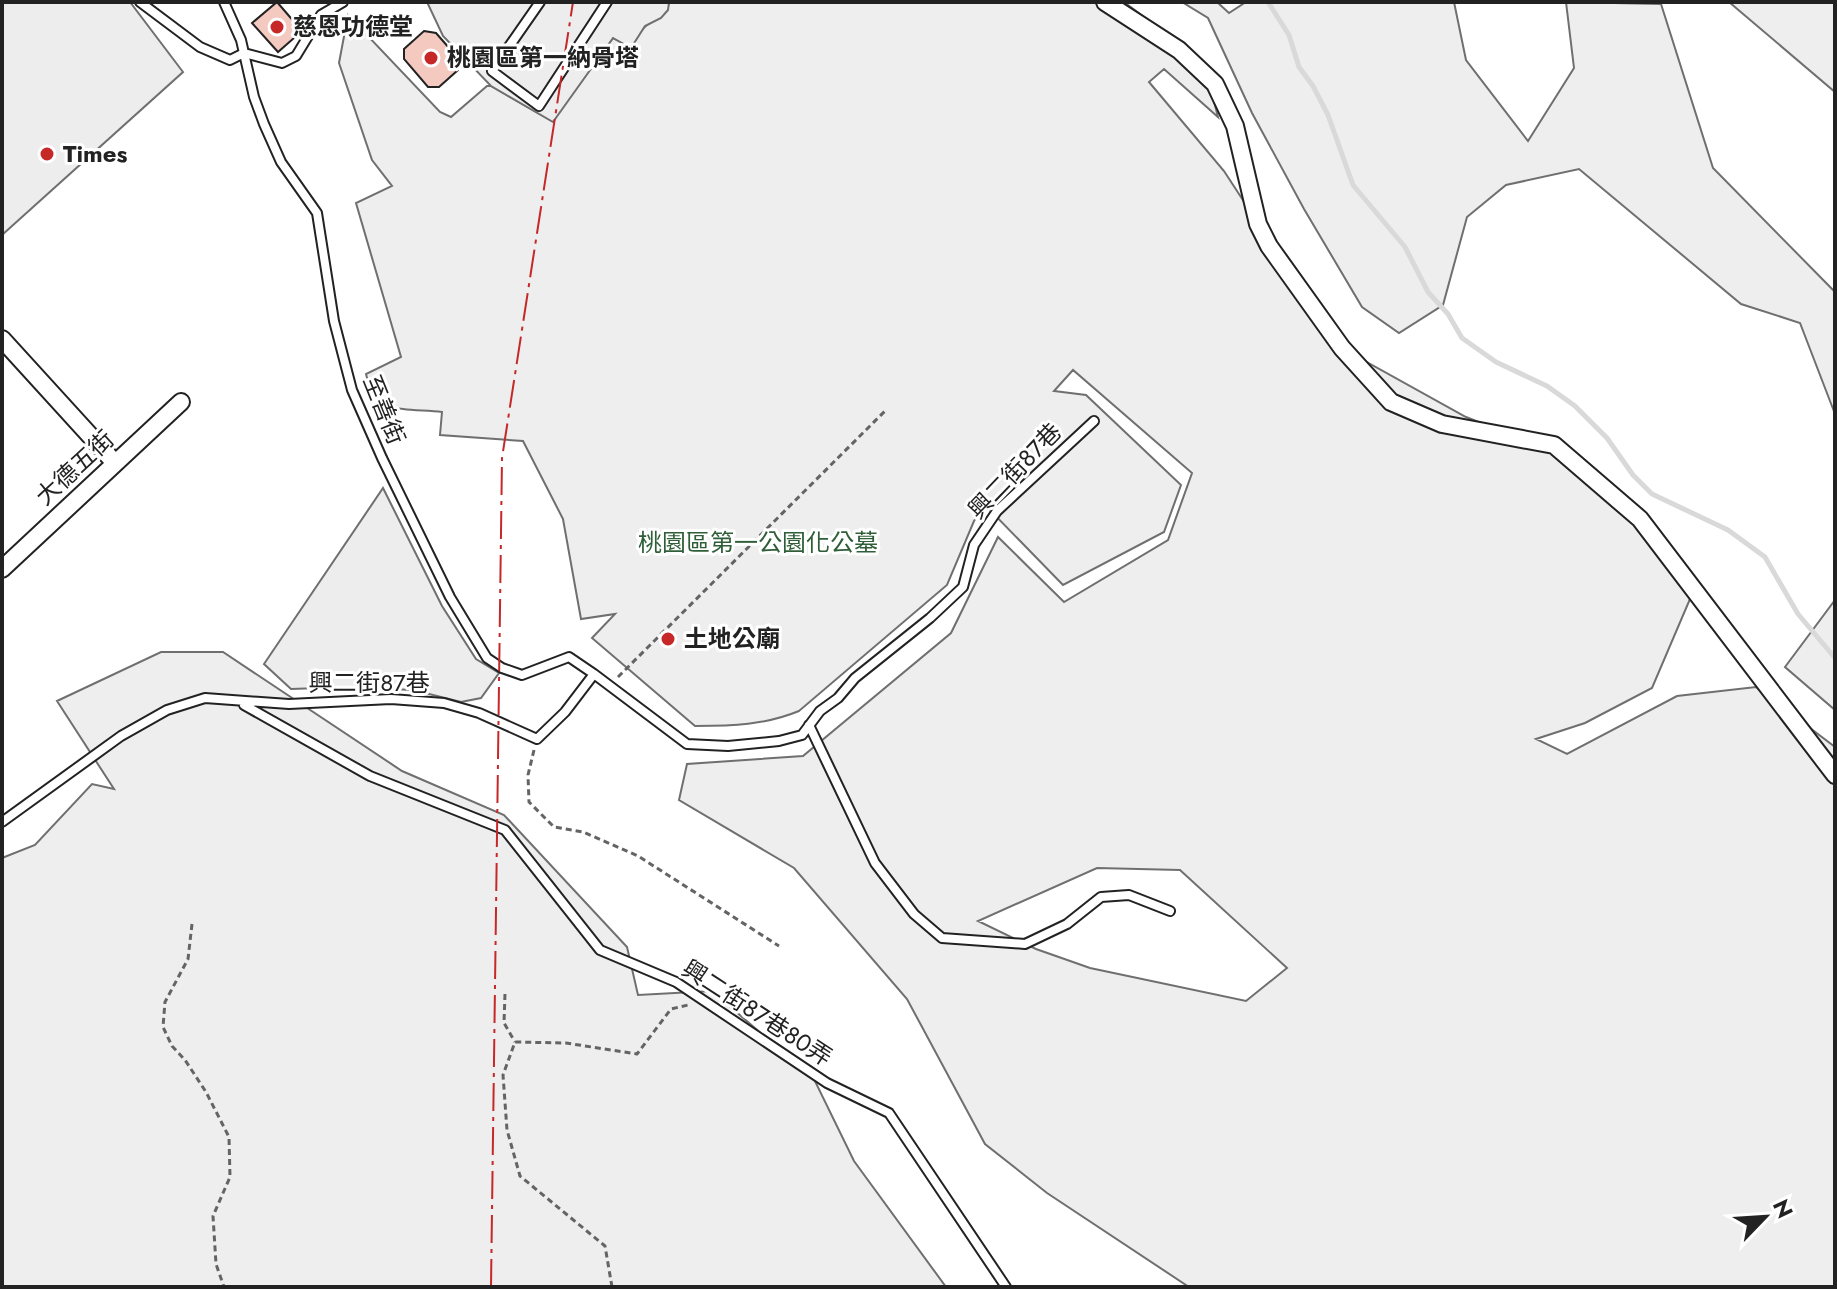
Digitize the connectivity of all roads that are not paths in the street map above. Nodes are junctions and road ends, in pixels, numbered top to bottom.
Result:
1 (140, 2) edge
2 (224, 2) edge
3 (343, 2) edge
4 (540, 2) edge
5 (607, 2) edge
6 (1105, 2) edge
7 (244, 53) junction
8 (2, 339) edge
9 (181, 402) dead end
10 (1094, 421) dead end
11 (115, 463) junction
12 (2, 569) edge
13 (594, 674) junction
14 (240, 703) junction
15 (809, 725) junction
16 (1835, 775) edge
17 (2, 822) edge
18 (1170, 911) dead end
19 (1006, 1287) edge

1 - 7 lane
2 - 7 lane, 至善街
3 - 7 lane
4 - 5 lane
6 - 16 street
7 - 13 lane, 至善街
8 - 11 street
9 - 11 street, 大德五街
10 - 15 lane, 興二街87巷
11 - 12 street, 大德五街
13 - 14 lane, 興二街87巷
13 - 15 lane, 興二街87巷
14 - 17 lane, 興二街87巷
14 - 19 lane, 興二街87巷80弄
15 - 18 lane

